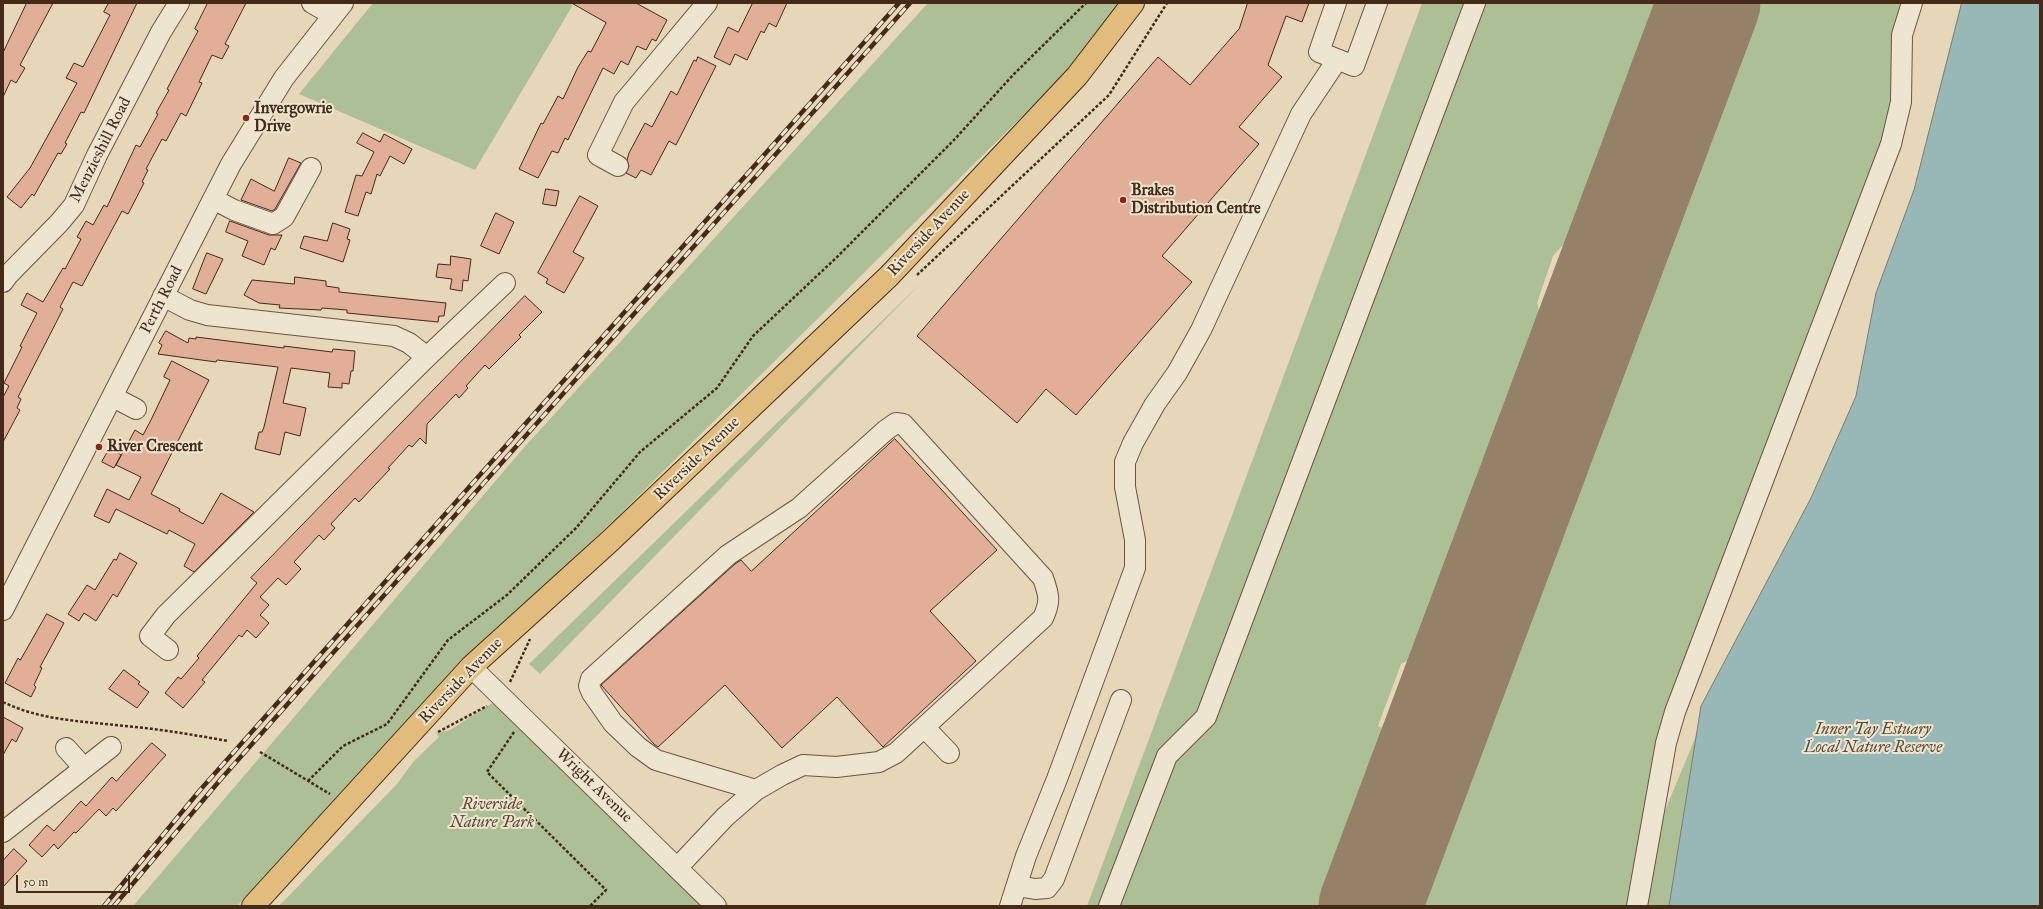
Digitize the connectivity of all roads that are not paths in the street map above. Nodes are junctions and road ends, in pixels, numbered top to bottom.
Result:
1 (179, 3) edge
2 (312, 3) edge
3 (1133, 3) edge
4 (1336, 3) edge
5 (1377, 3) edge
6 (1475, 3) edge
7 (1912, 3) edge
8 (697, 6) edge
9 (338, 9) edge
10 (1337, 60) junction
11 (618, 166) dead end
12 (311, 168) dead end
13 (213, 199) junction
14 (3, 282) edge
15 (505, 283) dead end
16 (164, 296) junction
17 (427, 357) junction
18 (113, 397) junction
19 (136, 409) dead end
20 (3, 610) edge
21 (168, 650) dead end
22 (471, 667) junction
23 (1121, 700) dead end
24 (925, 728) junction
25 (111, 747) dead end
26 (66, 748) dead end
27 (949, 754) dead end
28 (84, 768) junction
29 (756, 790) junction
30 (3, 832) edge
31 (678, 867) junction
32 (1018, 886) junction
33 (253, 906) edge
34 (716, 906) edge
35 (1010, 906) edge
36 (1109, 906) edge
37 (1638, 906) edge

1 - 14 street, Menzieshill Road
2 - 9 street
3 - 22 main road, Riverside Avenue
4 - 10 street
5 - 10 street
6 - 36 street
7 - 37 street
8 - 11 street
9 - 13 street, Perth Road
10 - 32 street
12 - 13 street
13 - 16 street, Perth Road
15 - 17 street
16 - 17 street
16 - 18 street, Perth Road
17 - 21 street
18 - 19 street
18 - 20 street, Perth Road
22 - 31 street, Wright Avenue
22 - 33 main road, Riverside Avenue
23 - 32 street
24 - 27 street
24 - 29 street
24 - 29 street
25 - 28 street
26 - 28 street
28 - 30 street
29 - 31 street
31 - 34 street, Wright Avenue
32 - 35 street

